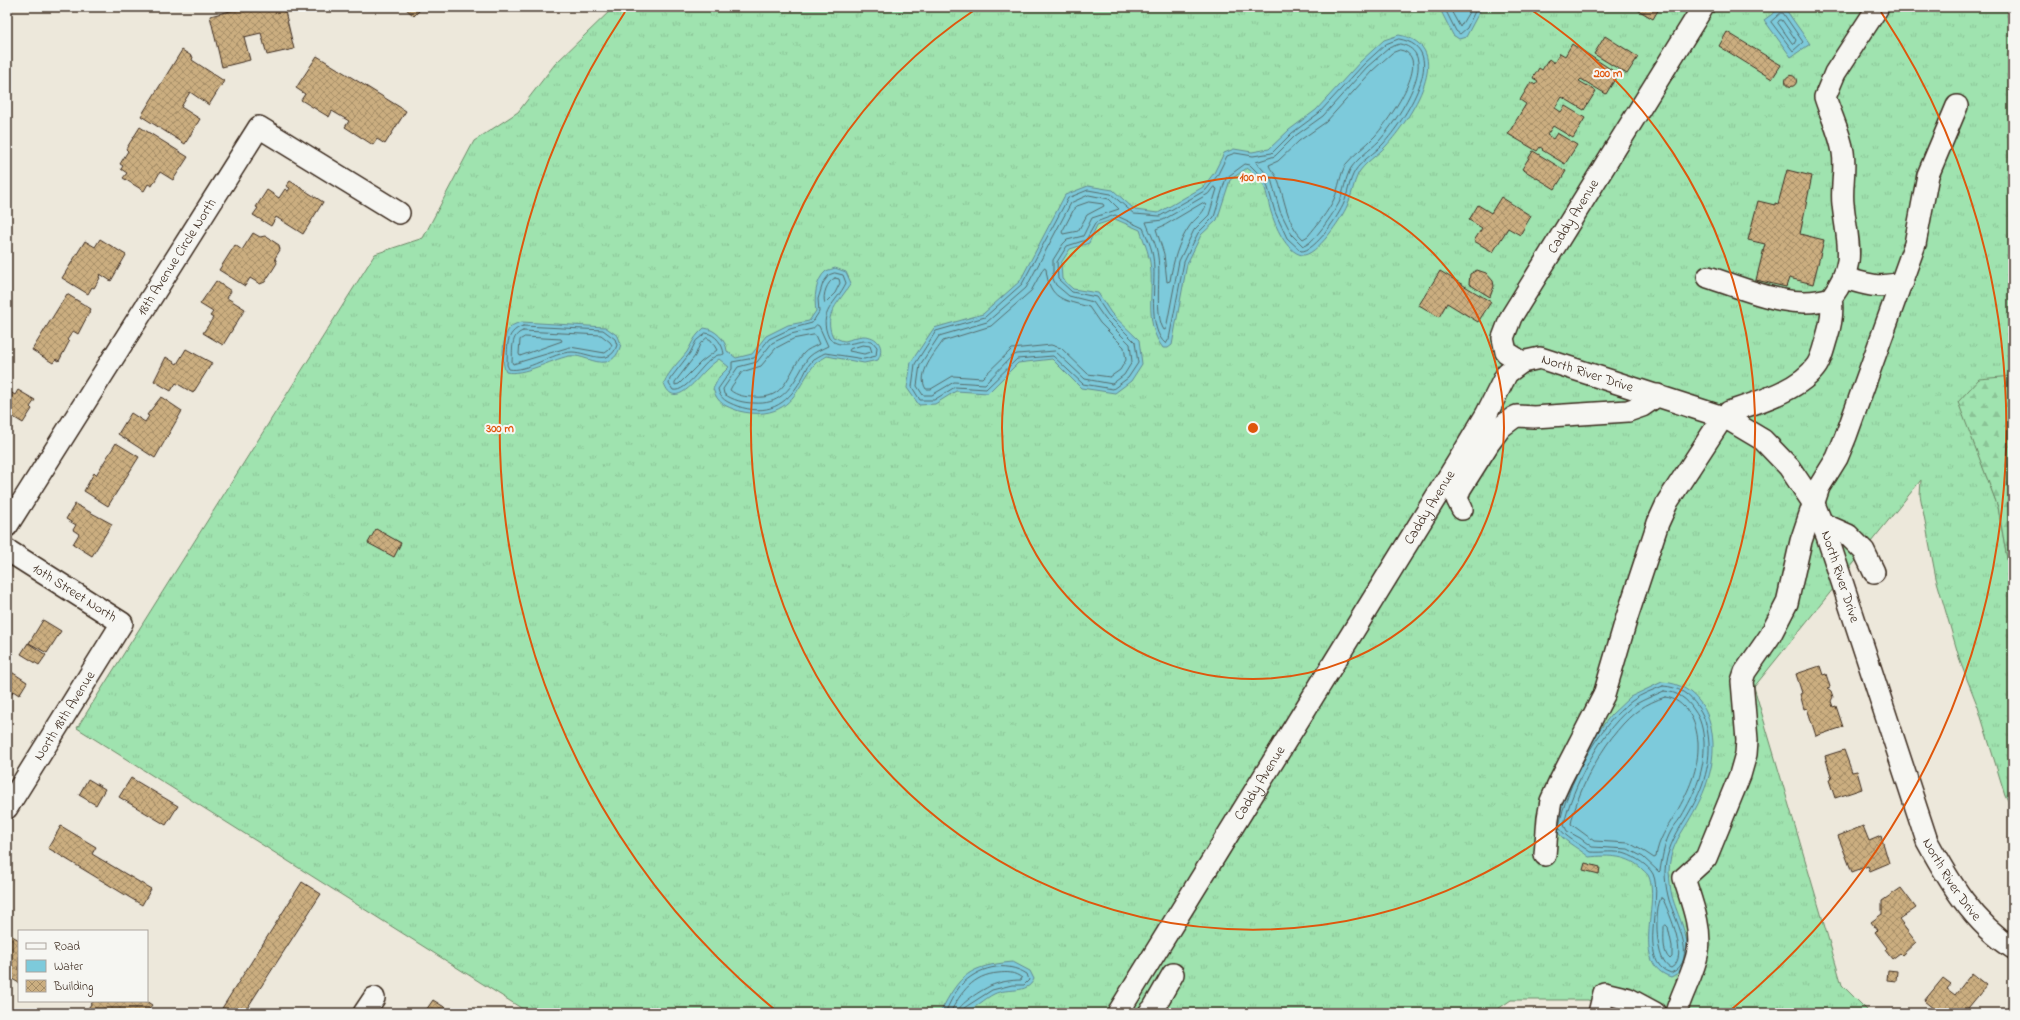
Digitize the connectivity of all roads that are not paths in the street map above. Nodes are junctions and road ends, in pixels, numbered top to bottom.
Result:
1 (1703, 7) edge
2 (1878, 7) edge
3 (1957, 106) dead end
4 (399, 213) dead end
5 (1708, 276) dead end
6 (1844, 278) junction
7 (1903, 282) junction
8 (1831, 298) junction
9 (1522, 362) junction
10 (1658, 395) junction
11 (1723, 417) junction
12 (1814, 504) junction
13 (1462, 509) dead end
14 (1821, 523) junction
15 (7, 526) edge
16 (7, 550) edge
17 (1874, 572) dead end
18 (122, 623) joint
19 (7, 808) edge
20 (1545, 855) dead end
21 (2013, 948) edge
22 (1173, 974) dead end
23 (1118, 1013) edge
24 (1149, 1013) edge
25 (1598, 1013) edge
26 (1655, 1013) edge
27 (1676, 1013) edge

1 - 9 street, Caddy Avenue
2 - 6 street
3 - 7 street
4 - 15 street, 18th Avenue Circle North
5 - 8 street
6 - 7 street
6 - 8 street
7 - 12 street
8 - 11 street
9 - 10 street, North River Drive
9 - 23 street, Caddy Avenue
10 - 11 street, North River Drive
10 - 13 street
11 - 12 street, North River Drive
11 - 20 street
12 - 14 street, North River Drive
12 - 27 street
14 - 17 street
14 - 21 street, North River Drive
16 - 18 street, 10th Street North
18 - 19 street, North 18th Avenue
22 - 24 street
25 - 26 street

